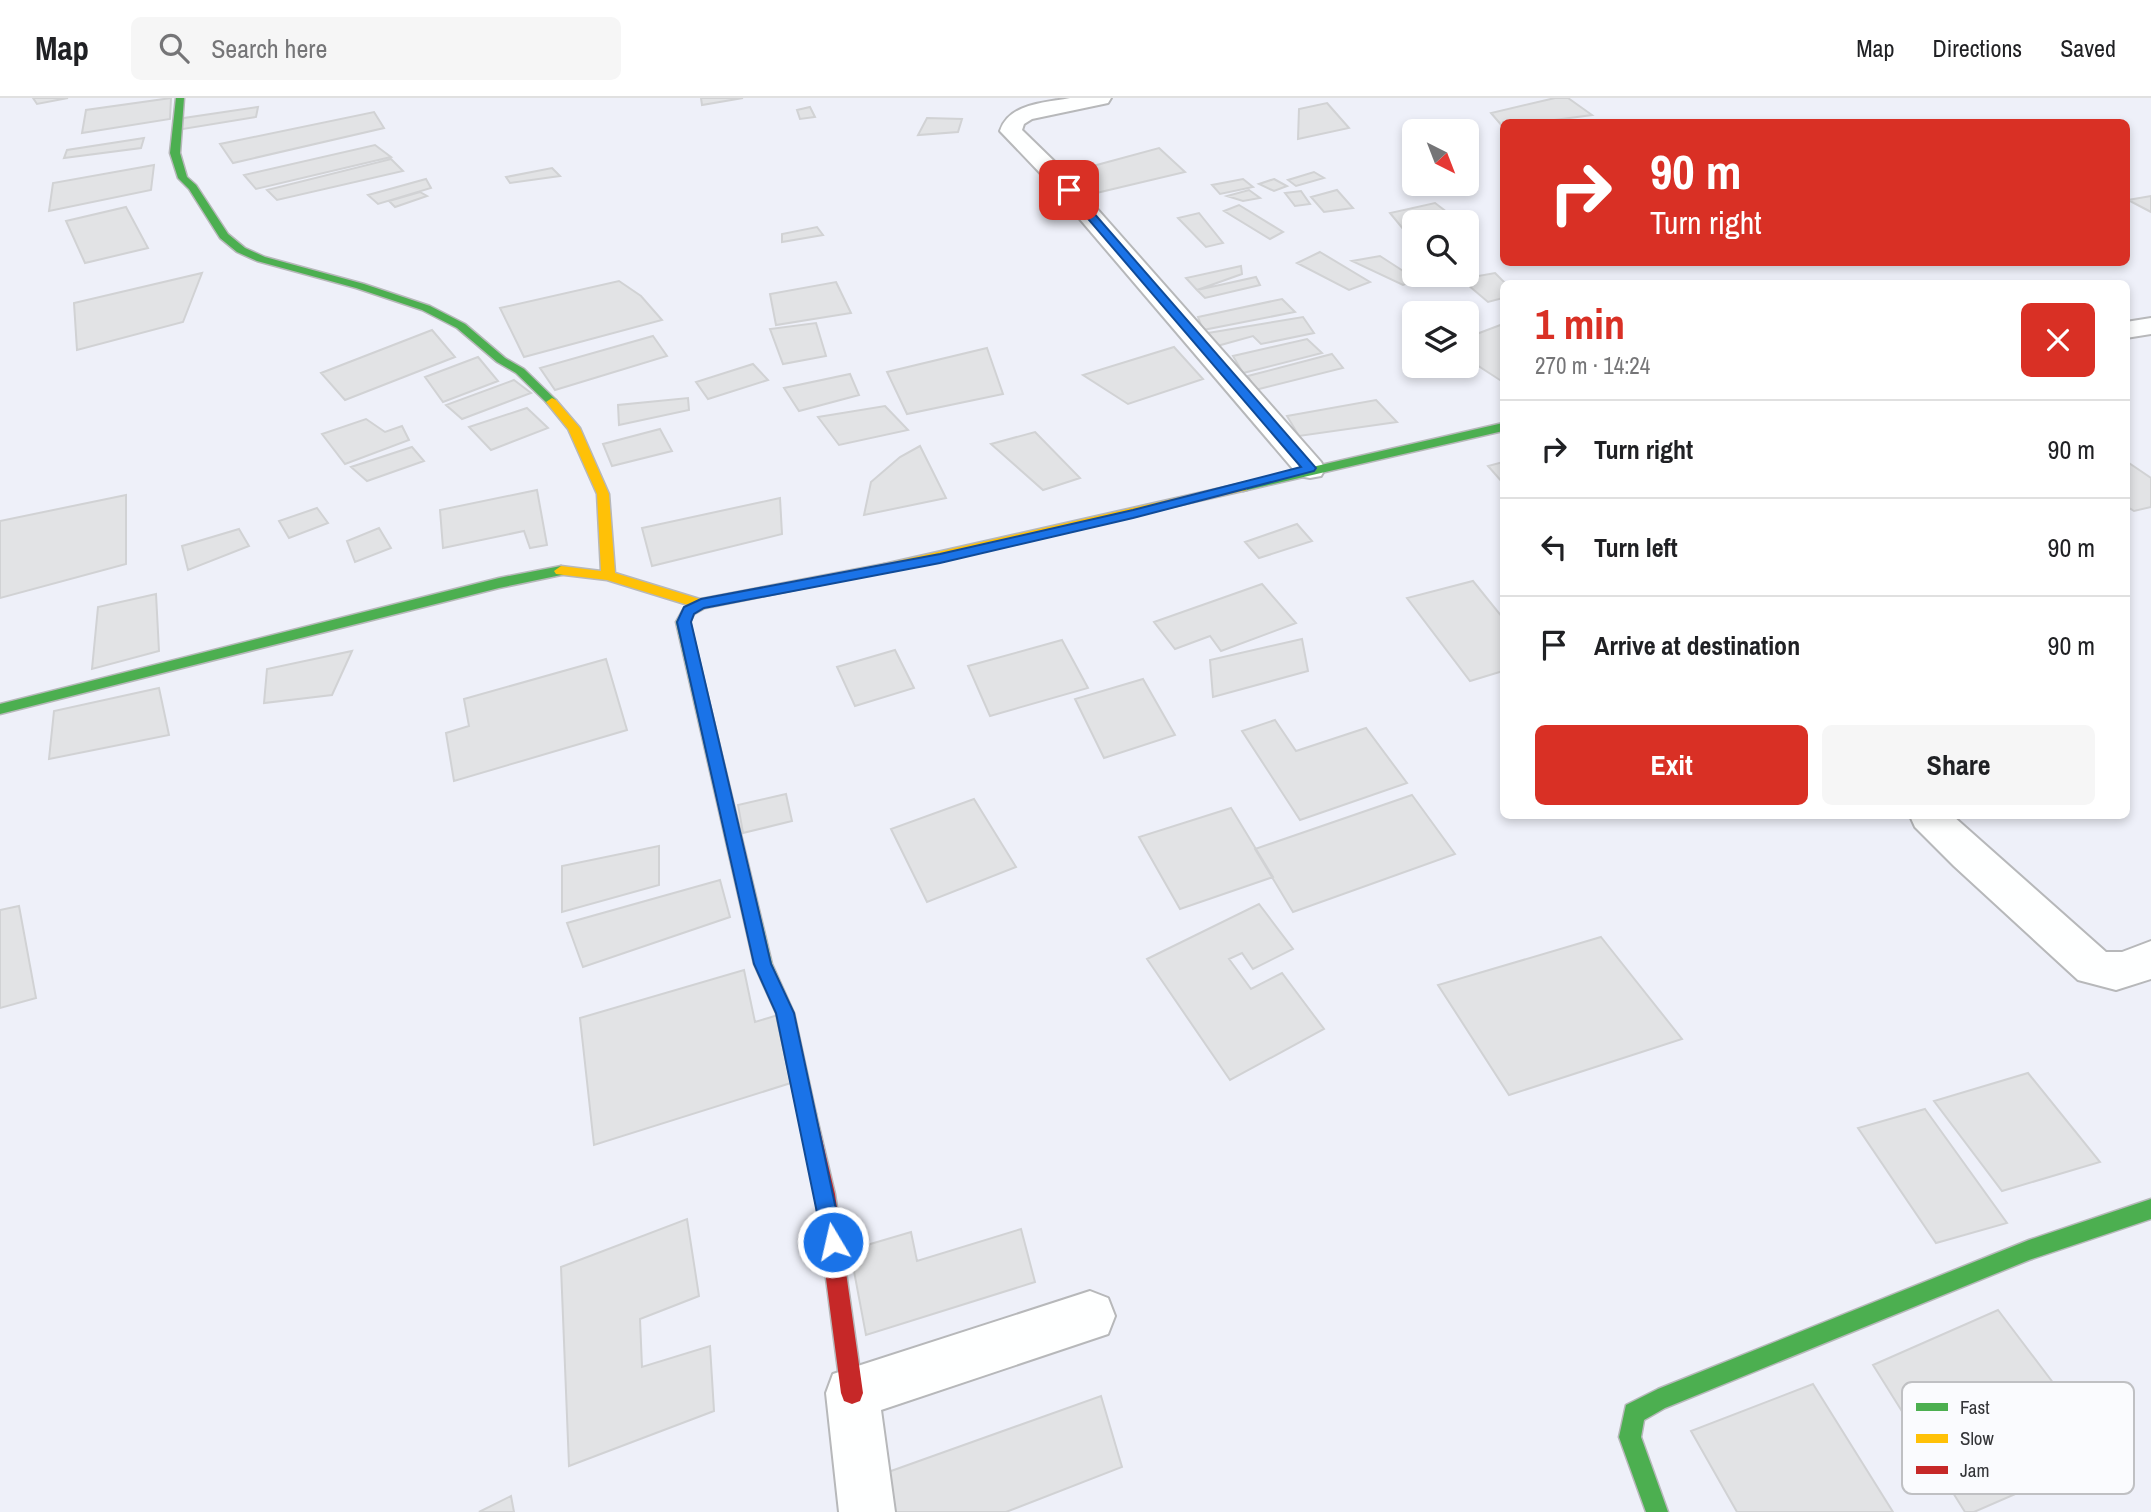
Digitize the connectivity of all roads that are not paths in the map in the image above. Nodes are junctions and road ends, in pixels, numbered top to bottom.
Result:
1 (180, 98) edge
2 (1100, 98) edge
3 (2151, 326) edge
4 (2130, 329) edge
5 (1500, 428) edge
6 (1310, 468) junction
7 (608, 576) junction
8 (701, 604) junction
9 (0, 709) edge
10 (1932, 819) edge
11 (2151, 959) edge
12 (2151, 1209) edge
13 (1090, 1316) dead end
14 (852, 1393) junction
15 (867, 1512) edge
16 (1657, 1512) edge

1 - 7 street
2 - 6 street
3 - 4 street
5 - 6 street
6 - 8 street
7 - 8 street
7 - 9 street
8 - 14 street
10 - 11 street
12 - 16 street
13 - 14 street
14 - 15 street

